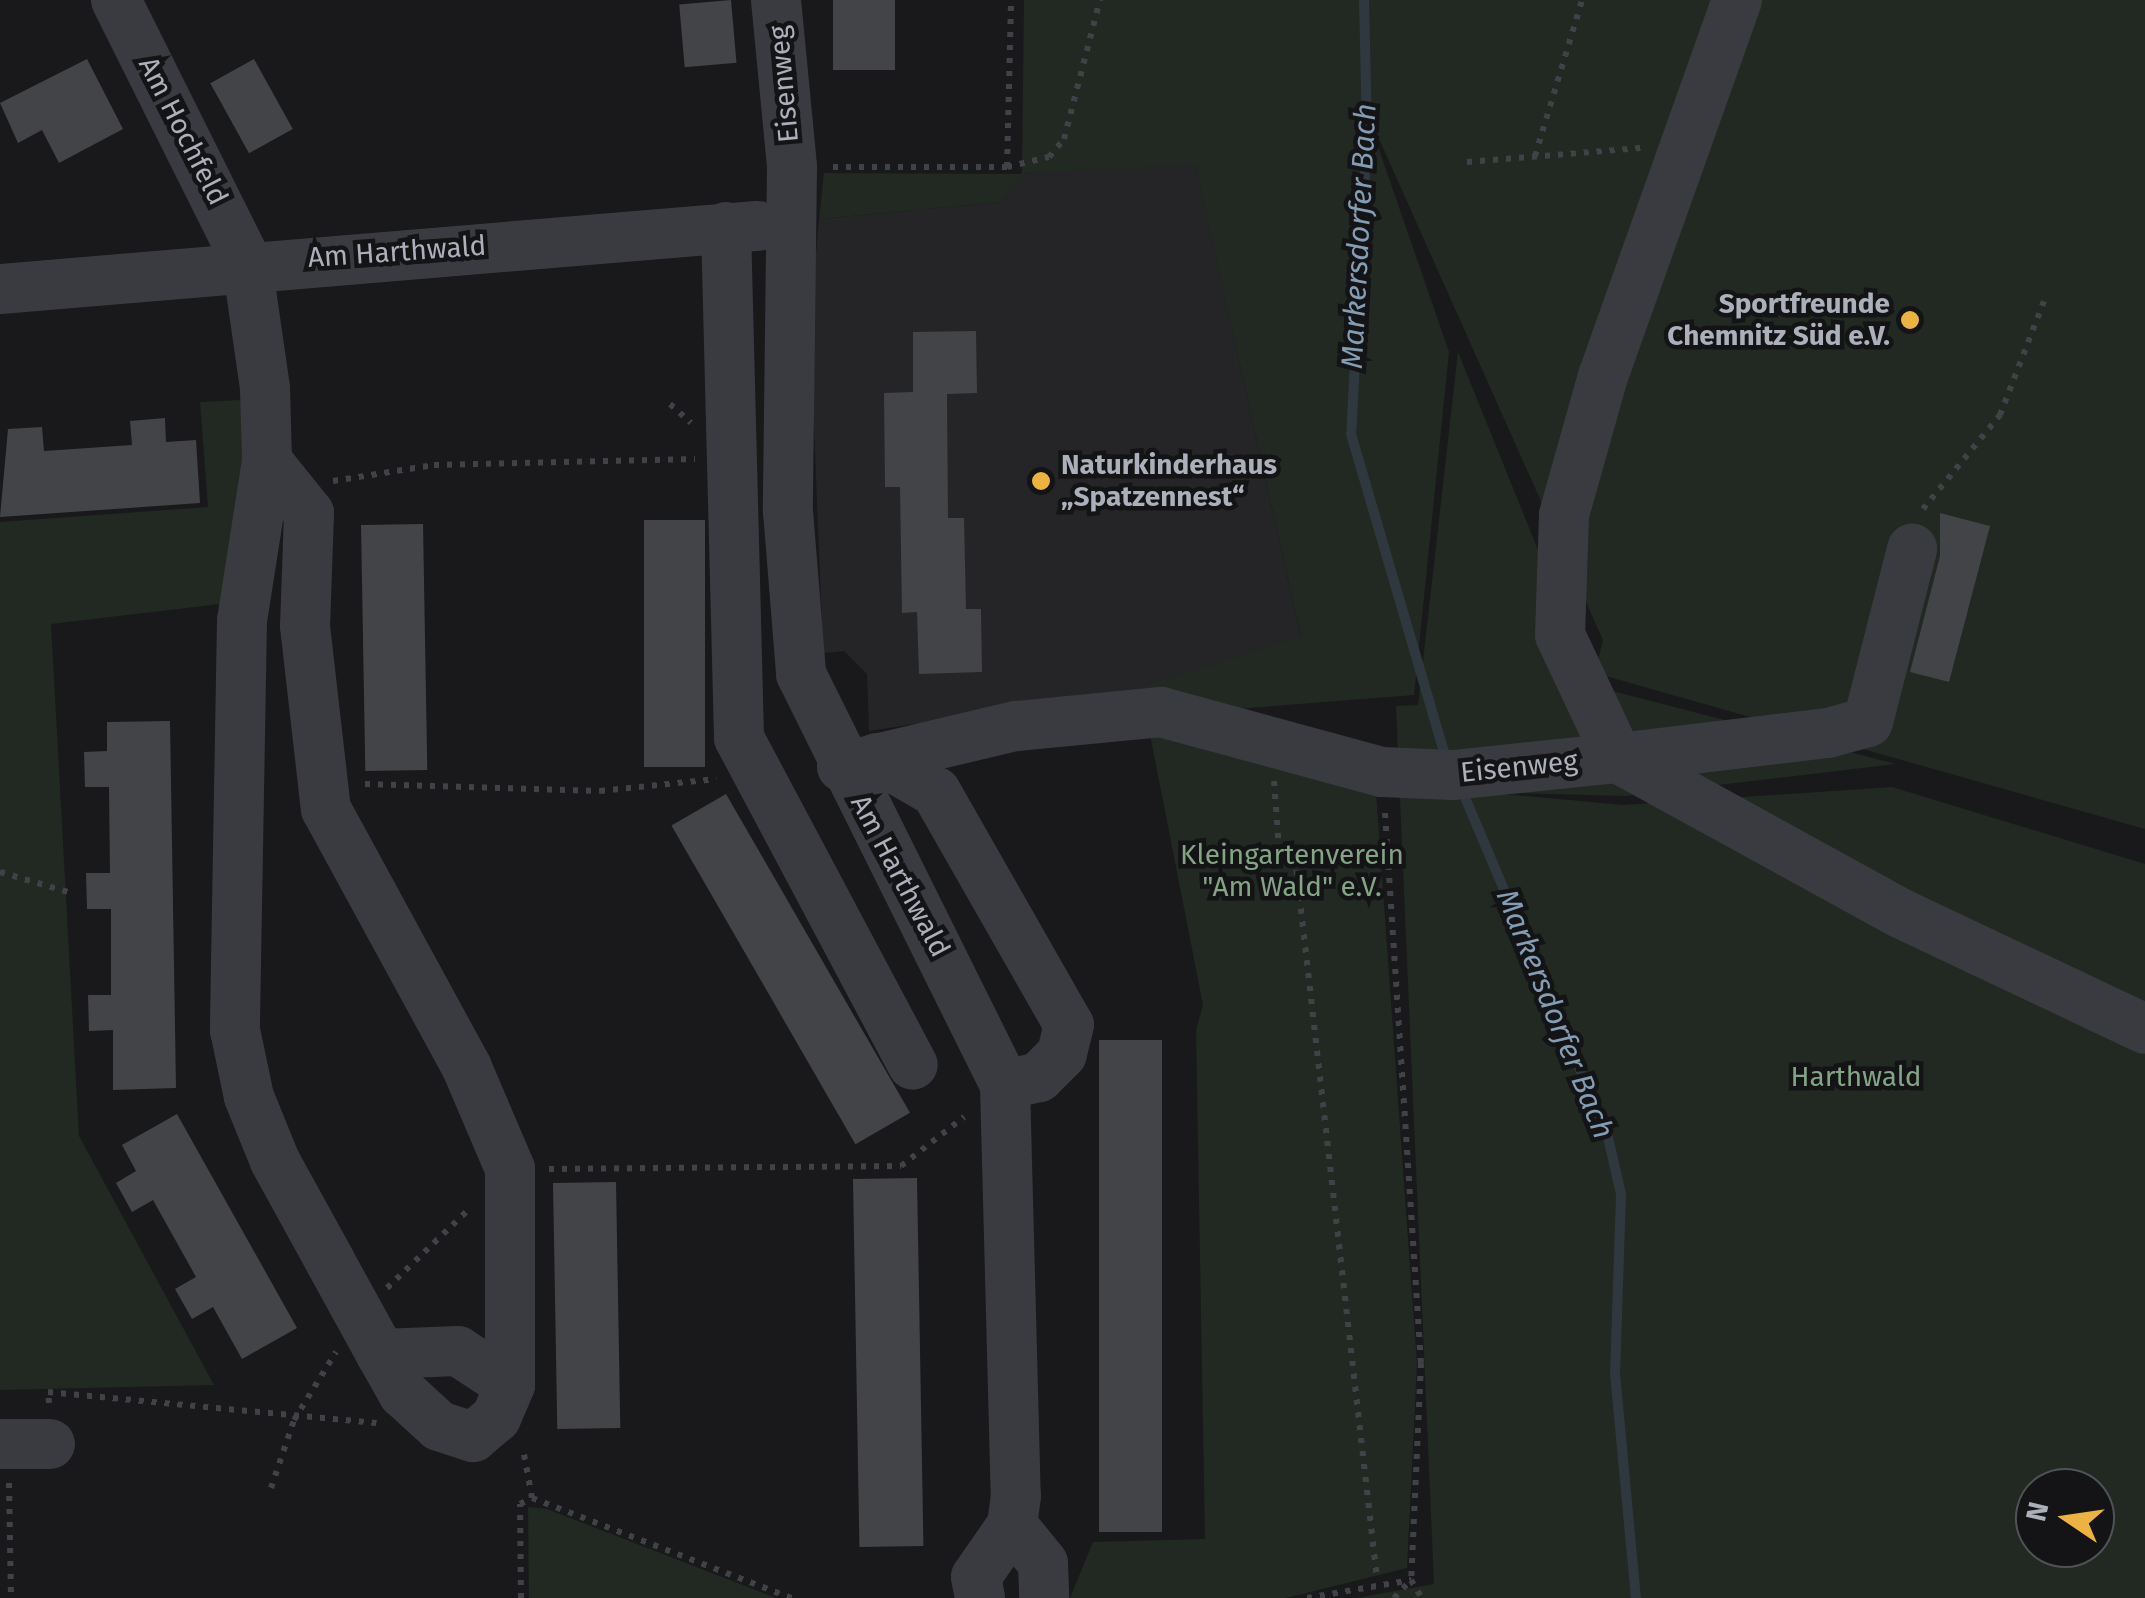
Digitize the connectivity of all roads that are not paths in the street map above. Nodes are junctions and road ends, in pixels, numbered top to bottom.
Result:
1 (116, 0) edge
2 (776, 0) edge
3 (1737, 0) edge
4 (792, 167) joint
5 (787, 225) junction
6 (726, 227) junction
7 (247, 263) junction
8 (0, 290) edge
9 (278, 474) junction
10 (1912, 549) road end
11 (1618, 758) junction
12 (859, 763) junction
13 (2145, 1029) edge
14 (913, 1065) dead end
15 (1005, 1085) junction
16 (371, 1334) junction
17 (510, 1384) junction
18 (0, 1444) edge
19 (50, 1444) road end
20 (1012, 1526) junction
21 (980, 1598) edge
22 (1044, 1598) edge

1 - 7 street, Am Hochfeld
2 - 4 street, Eisenweg
3 - 11 street
4 - 5 street, Am Harthwald
5 - 6 street, Am Harthwald
5 - 12 street, Am Harthwald
6 - 7 street, Am Harthwald
6 - 14 street
7 - 8 street, Am Harthwald
7 - 9 street
9 - 16 street
9 - 17 street
10 - 11 street
11 - 12 street, Eisenweg
11 - 13 street, Eisenweg
12 - 15 street, Am Harthwald
12 - 15 street
15 - 20 street, Am Harthwald
16 - 17 street
16 - 17 street
18 - 19 street
20 - 21 street
20 - 22 street

